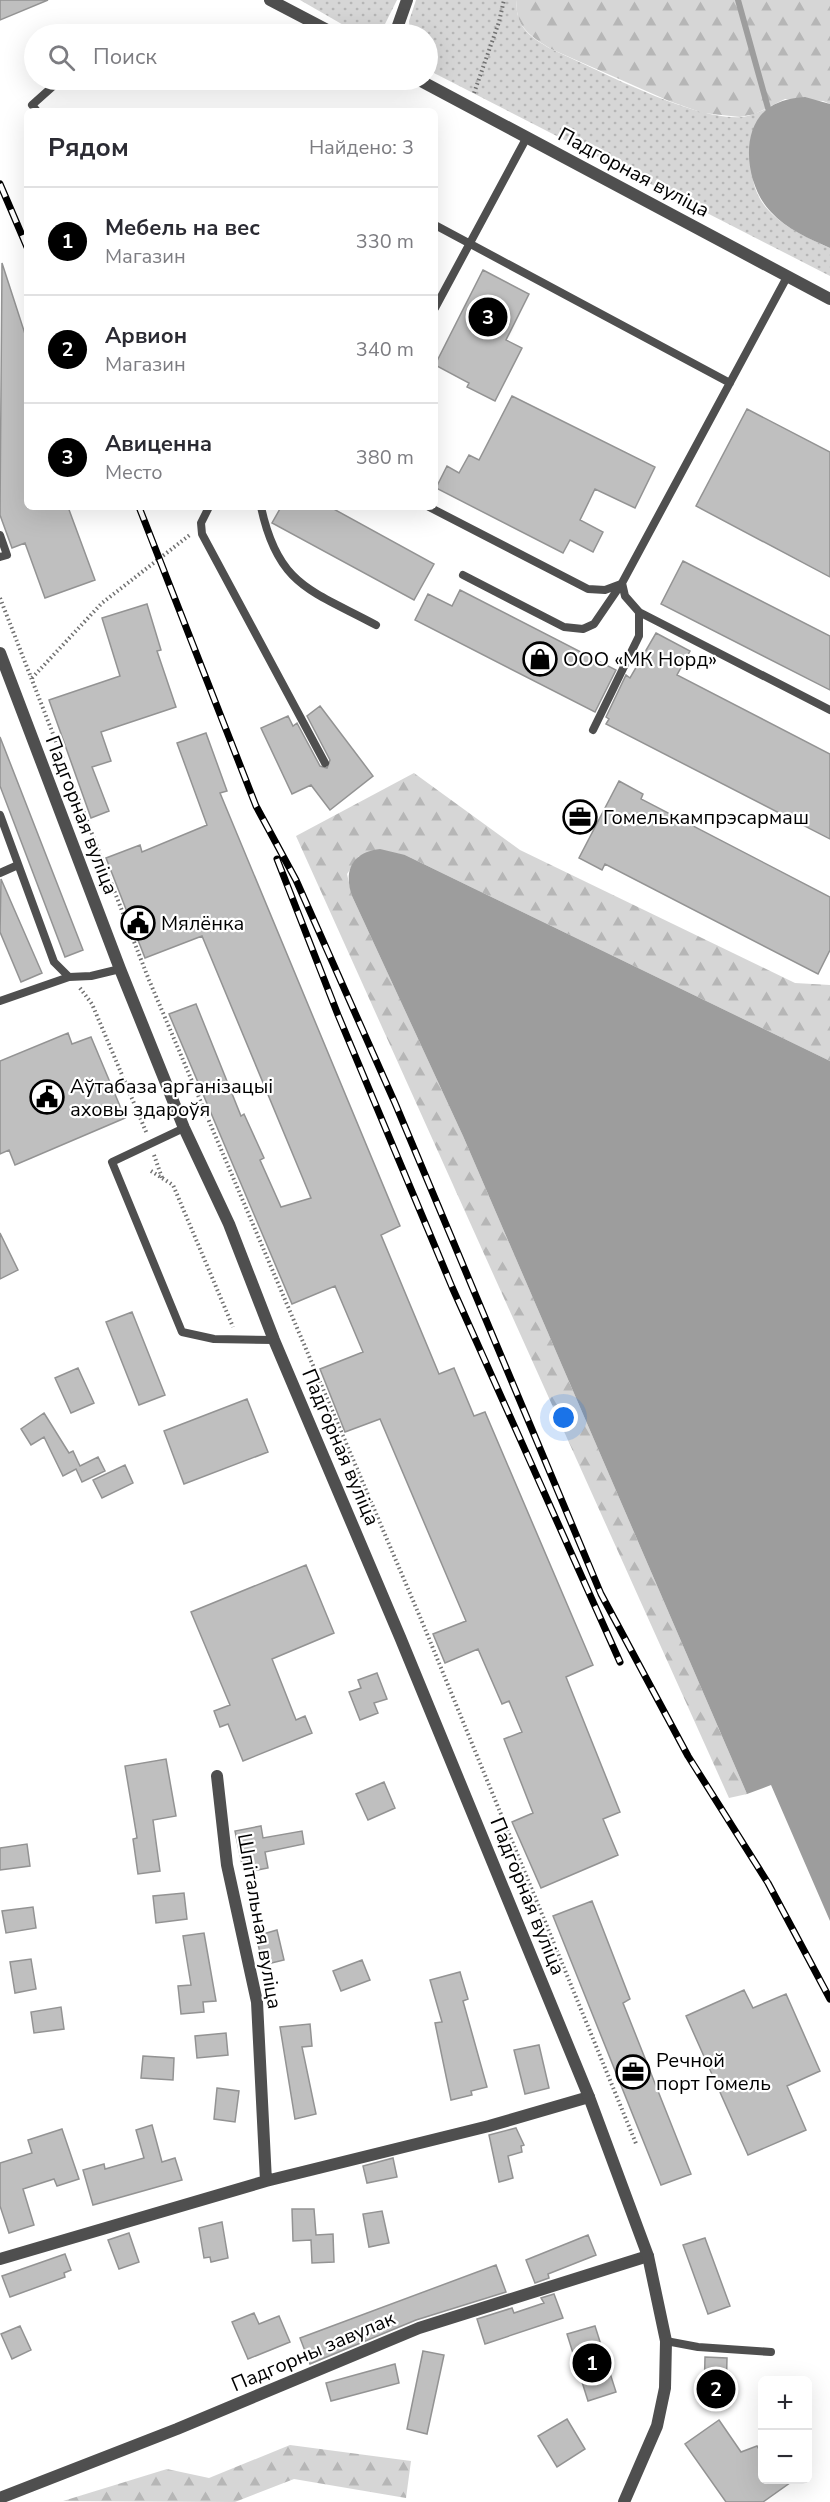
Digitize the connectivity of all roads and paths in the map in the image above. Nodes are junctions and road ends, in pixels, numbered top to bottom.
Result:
1 (270, 0) edge
2 (407, 0) edge
3 (504, 0) edge
4 (316, 24) edge
5 (399, 24) edge
6 (49, 90) edge
7 (438, 90) edge
8 (469, 106) junction
9 (34, 108) edge
10 (527, 137) junction
11 (438, 227) edge
12 (470, 244) junction
13 (787, 276) junction
14 (830, 299) edge
15 (438, 303) edge
16 (730, 383) junction
17 (208, 510) edge
18 (262, 510) edge
19 (435, 510) edge
20 (200, 527) junction
21 (0, 535) edge
22 (0, 557) edge
23 (463, 575) dead end
24 (622, 583) junction
25 (0, 598) edge
26 (639, 612) junction
27 (376, 625) dead end
28 (0, 653) edge
29 (32, 678) junction
30 (830, 710) edge
31 (593, 730) dead end
32 (325, 763) dead end
33 (0, 815) edge
34 (18, 865) junction
35 (0, 873) edge
36 (120, 969) junction
37 (69, 977) junction
38 (0, 1001) edge
39 (92, 1004) dead end
40 (184, 1128) junction
41 (151, 1143) junction
42 (151, 1171) dead end
43 (162, 1178) junction
44 (234, 1330) dead end
45 (274, 1340) junction
46 (217, 1776) dead end
47 (589, 2097) junction
48 (637, 2146) dead end
49 (266, 2181) junction
50 (648, 2256) junction
51 (0, 2259) edge
52 (666, 2341) junction
53 (771, 2352) dead end
54 (0, 2498) edge
55 (624, 2502) edge

1 - 4 street
2 - 5 street
3 - 8 path
6 - 9 lane
7 - 8 street, Падгорная вуліца
8 - 10 street, Падгорная вуліца
10 - 12 lane
10 - 13 street, Падгорная вуліца
11 - 12 lane
12 - 15 lane
12 - 16 lane
13 - 14 street, Падгорная вуліца
13 - 16 lane
16 - 24 lane
17 - 20 lane
18 - 27 lane
19 - 24 lane
20 - 29 path
20 - 32 lane
21 - 22 lane
23 - 24 lane
24 - 26 lane
25 - 29 path
26 - 30 lane
26 - 31 lane
28 - 36 street, Падгорная вуліца
29 - 48 path
33 - 34 lane
34 - 35 lane
34 - 37 lane
36 - 37 lane
36 - 40 street, Падгорная вуліца
37 - 38 lane
39 - 41 path
40 - 41 lane
40 - 45 street, Падгорная вуліца
41 - 43 path
41 - 45 lane
42 - 43 path
43 - 44 path
45 - 47 street, Падгорная вуліца
46 - 49 street, Шпітальная вуліца
47 - 49 street
47 - 50 street, Падгорная вуліца
49 - 51 street
50 - 52 street, Падгорная вуліца
50 - 54 street, Падгорны завулак
52 - 53 lane
52 - 55 street, Падгорная вуліца

